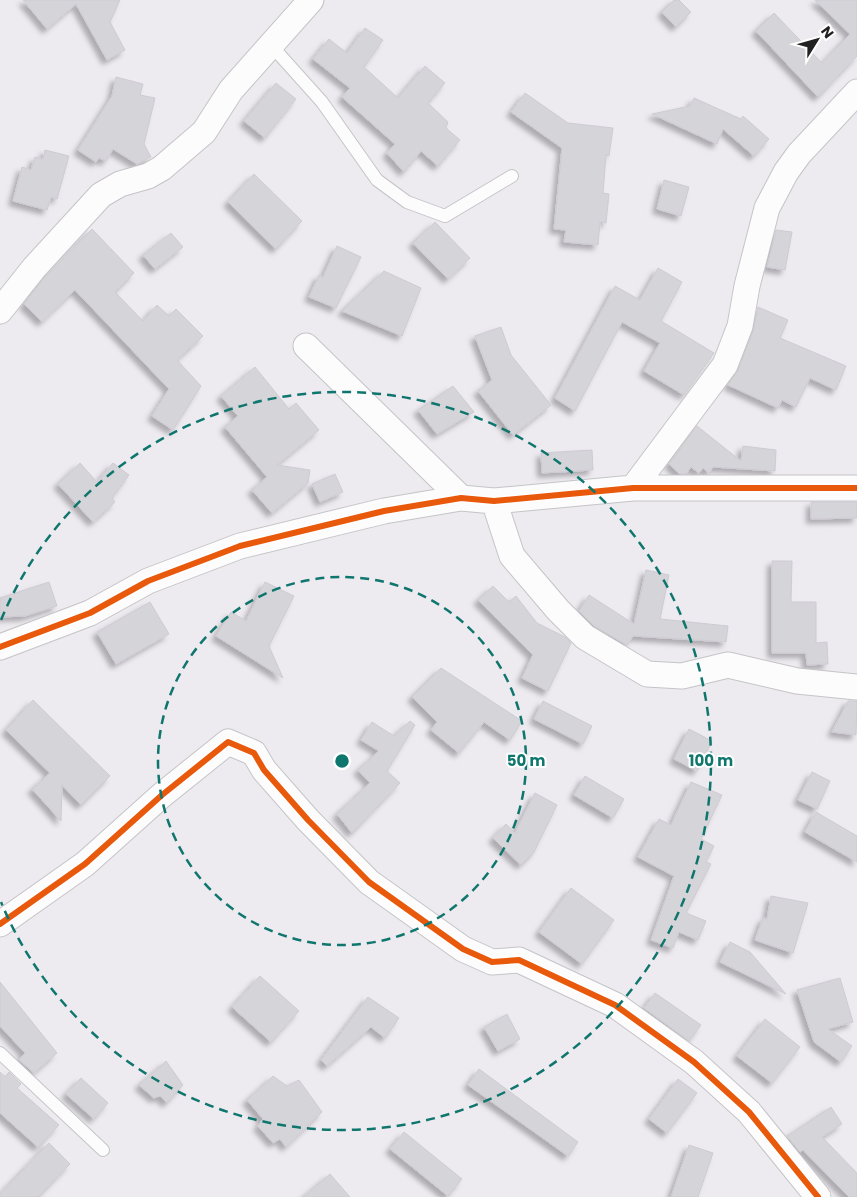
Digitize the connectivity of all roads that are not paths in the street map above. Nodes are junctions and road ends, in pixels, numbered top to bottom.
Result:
1 (309, 1) edge
2 (270, 44) junction
3 (857, 92) edge
4 (512, 176) dead end
5 (0, 311) edge
6 (306, 346) dead end
7 (633, 488) junction
8 (857, 488) edge
9 (461, 498) junction
10 (494, 501) junction
11 (0, 647) edge
12 (857, 687) edge
13 (0, 924) edge
14 (0, 1053) edge
15 (103, 1150) dead end
16 (818, 1197) edge

1 - 2 street
2 - 4 lane
2 - 5 street
3 - 7 street
6 - 9 street
7 - 8 street
7 - 10 street
9 - 10 street
9 - 11 street
10 - 12 street
13 - 16 street
14 - 15 lane

